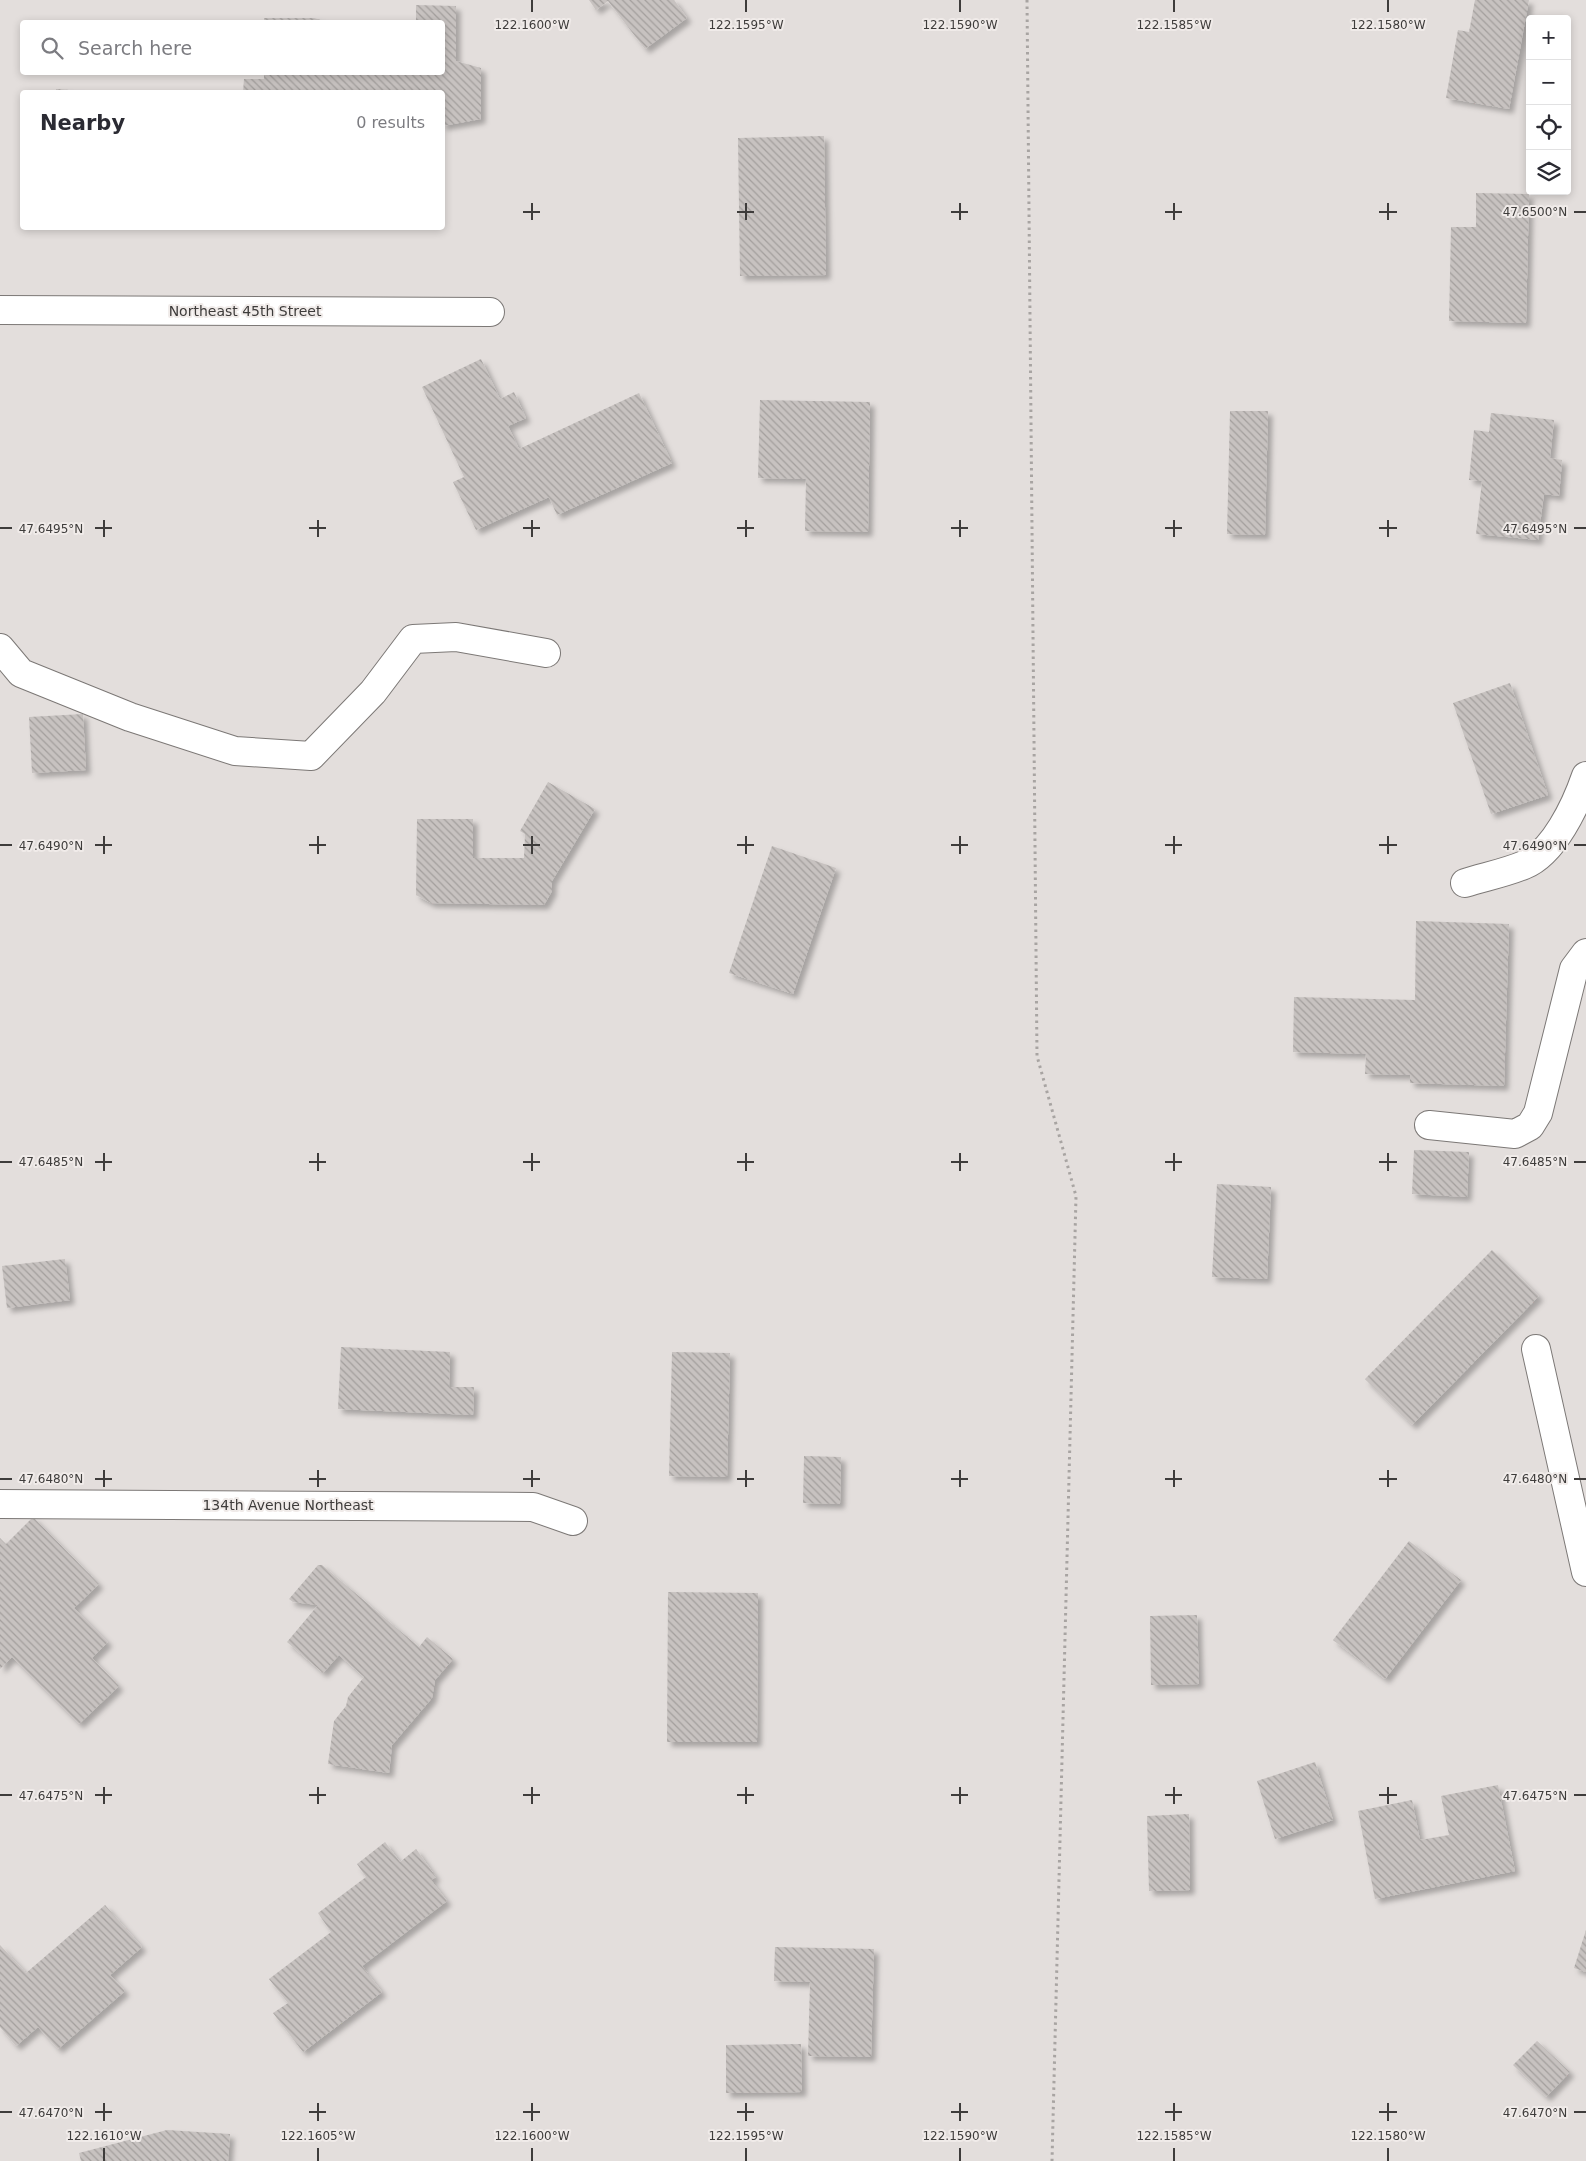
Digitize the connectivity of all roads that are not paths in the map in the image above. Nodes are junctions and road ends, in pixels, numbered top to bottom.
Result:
1 (0, 310) edge
2 (490, 312) dead end
3 (0, 648) edge
4 (546, 653) dead end
5 (1586, 776) edge
6 (1465, 883) dead end
7 (1586, 952) edge
8 (1429, 1125) dead end
9 (1536, 1350) dead end
10 (0, 1504) edge
11 (573, 1520) dead end
12 (1586, 1572) edge

1 - 2 street, Northeast 45th Street
3 - 4 street
5 - 6 street
7 - 8 street
9 - 12 street
10 - 11 street, 134th Avenue Northeast

